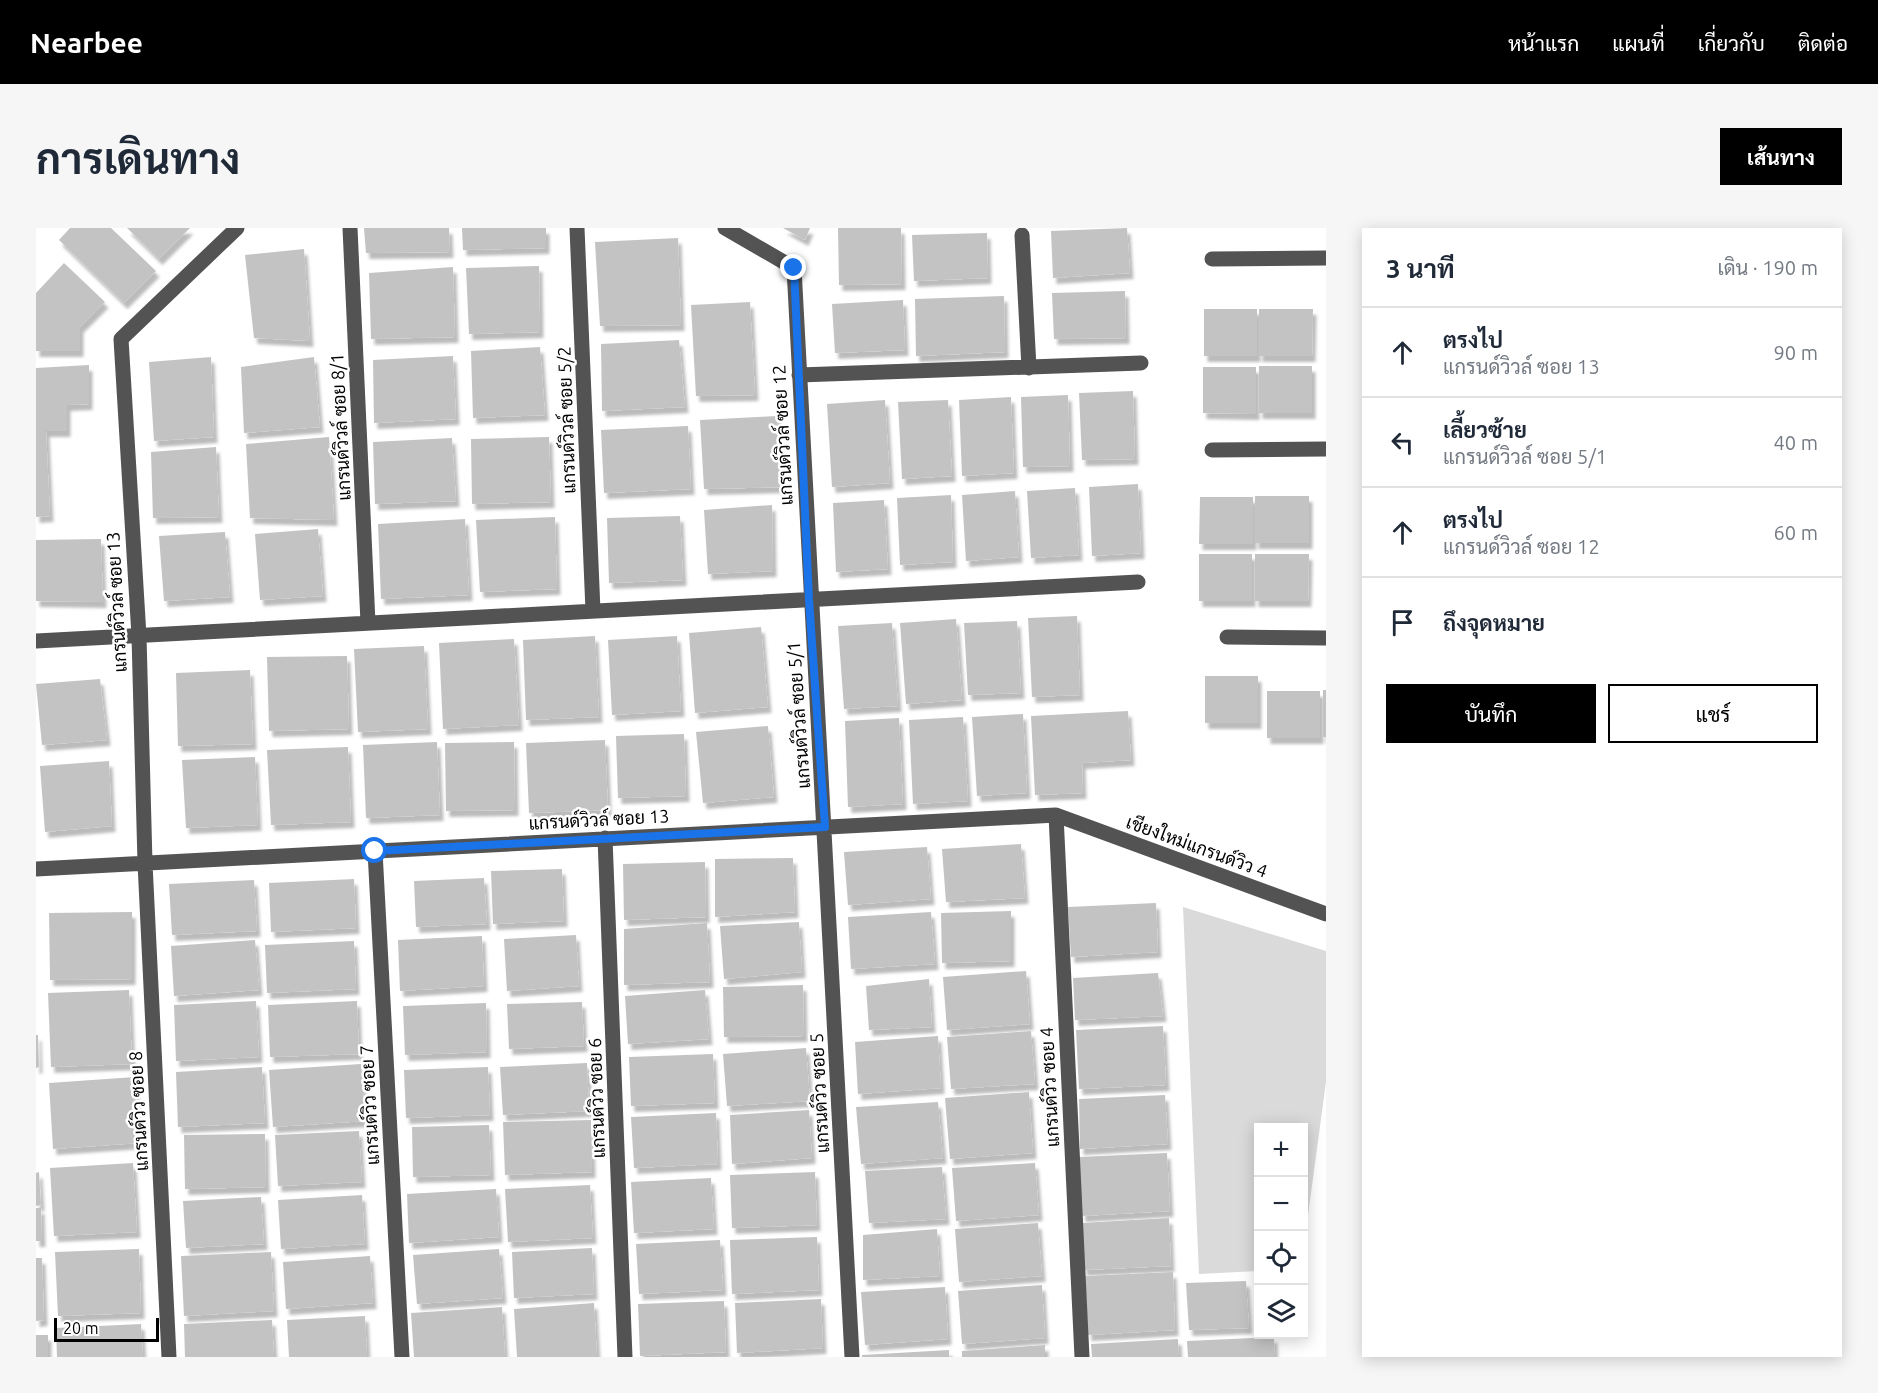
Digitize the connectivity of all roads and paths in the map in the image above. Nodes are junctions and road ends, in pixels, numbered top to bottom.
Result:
1 (237, 228) edge
2 (350, 228) edge
3 (577, 228) edge
4 (725, 228) edge
5 (1022, 235) dead end
6 (1326, 258) edge
7 (1212, 259) dead end
8 (1141, 363) dead end
9 (1029, 368) junction
10 (799, 375) junction
11 (1326, 448) edge
12 (1212, 450) dead end
13 (1138, 582) dead end
14 (809, 600) junction
15 (593, 611) junction
16 (369, 623) junction
17 (139, 636) junction
18 (1227, 637) dead end
19 (1326, 638) edge
20 (36, 641) edge
21 (1056, 815) junction
22 (825, 827) junction
23 (605, 838) junction
24 (375, 851) junction
25 (145, 863) junction
26 (36, 869) edge
27 (1326, 914) edge
28 (169, 1357) edge
29 (402, 1357) edge
30 (625, 1357) edge
31 (852, 1357) edge
32 (1082, 1357) edge

1 - 17 street, แกรนด์วิวล์ ซอย 13
2 - 16 street, แกรนด์วิวล์ ซอย 8/1
3 - 15 street, แกรนด์วิวล์ ซอย 5/2
4 - 10 street, แกรนด์วิวล์ ซอย 12
5 - 9 street
6 - 7 street
8 - 9 street
9 - 10 street
10 - 14 street, แกรนด์วิวล์ ซอย 12
11 - 12 street
13 - 14 street
14 - 15 street
14 - 22 street, แกรนด์วิวล์ ซอย 5/1
15 - 16 street
16 - 17 street
17 - 20 street
17 - 25 street, แกรนด์วิวล์ ซอย 13
18 - 19 street
21 - 22 street, แกรนด์วิวล์ ซอย 13
21 - 27 street, เชียงใหม่แกรนด์วิว 4
21 - 32 street, แกรนด์วิว ซอย 4
22 - 23 street, แกรนด์วิวล์ ซอย 13
22 - 31 street, แกรนด์วิว ซอย 5
23 - 24 street, แกรนด์วิวล์ ซอย 13
23 - 30 street, แกรนด์วิว ซอย 6
24 - 25 street, แกรนด์วิวล์ ซอย 13
24 - 29 street, แกรนด์วิว ซอย 7
25 - 26 street, แกรนด์วิวล์ ซอย 13
25 - 28 street, แกรนด์วิว ซอย 8

